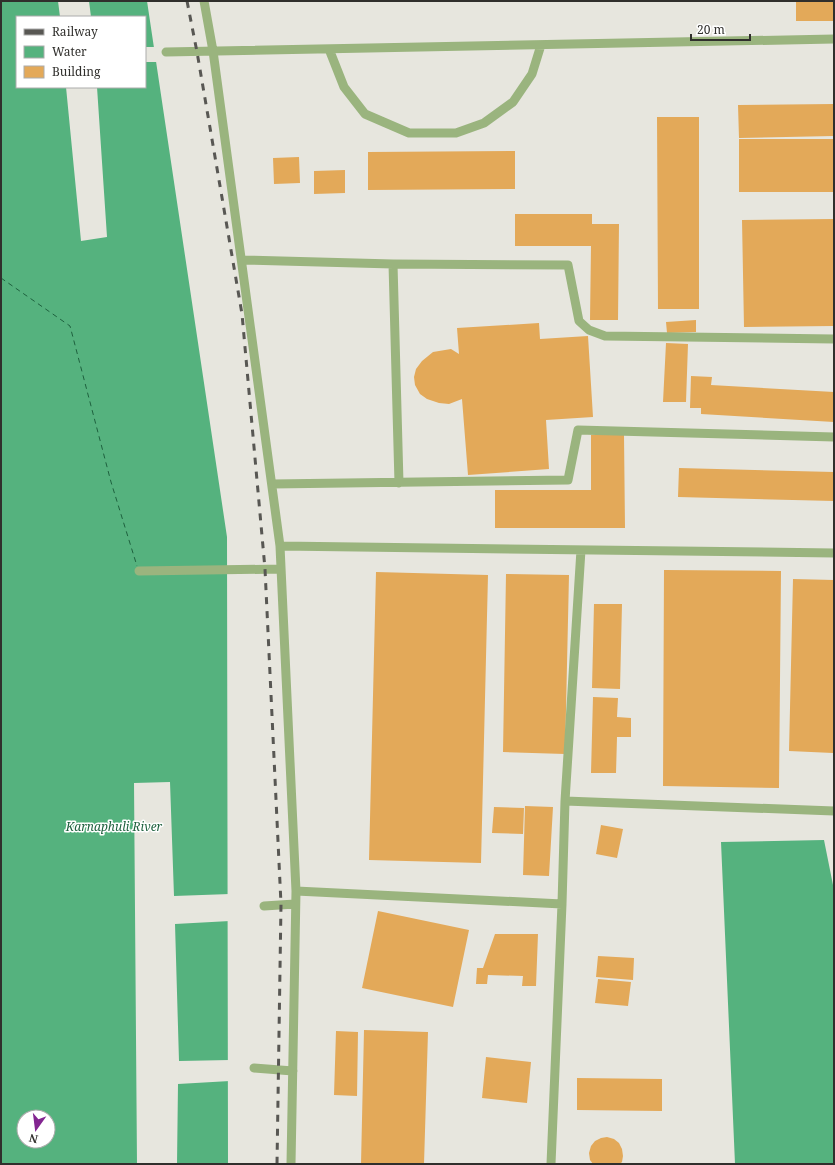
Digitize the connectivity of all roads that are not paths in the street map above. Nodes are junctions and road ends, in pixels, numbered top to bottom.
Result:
1 (204, 1) edge
2 (834, 39) edge
3 (541, 44) junction
4 (329, 49) junction
5 (213, 51) junction
6 (166, 52) dead end
7 (242, 260) junction
8 (393, 264) junction
9 (834, 339) edge
10 (834, 437) edge
11 (399, 482) junction
12 (272, 484) junction
13 (280, 546) junction
14 (581, 550) junction
15 (834, 553) edge
16 (280, 569) junction
17 (139, 571) dead end
18 (565, 801) junction
19 (834, 811) edge
20 (296, 891) junction
21 (295, 904) junction
22 (562, 904) junction
23 (264, 906) dead end
24 (254, 1068) dead end
25 (292, 1071) junction
26 (291, 1164) edge
27 (551, 1164) edge

1 - 5 lane
2 - 3 lane
3 - 4 lane
3 - 4 lane
4 - 5 lane
5 - 6 lane
5 - 7 lane
7 - 8 lane
7 - 12 lane
8 - 9 lane
8 - 11 lane
10 - 11 lane
11 - 12 lane
12 - 13 lane
13 - 14 lane
13 - 16 lane
14 - 15 lane
14 - 18 lane
16 - 17 lane
16 - 20 lane
18 - 19 lane
18 - 22 lane
20 - 21 lane
20 - 22 lane
21 - 23 lane
21 - 25 lane
22 - 27 lane
24 - 25 lane
25 - 26 lane

